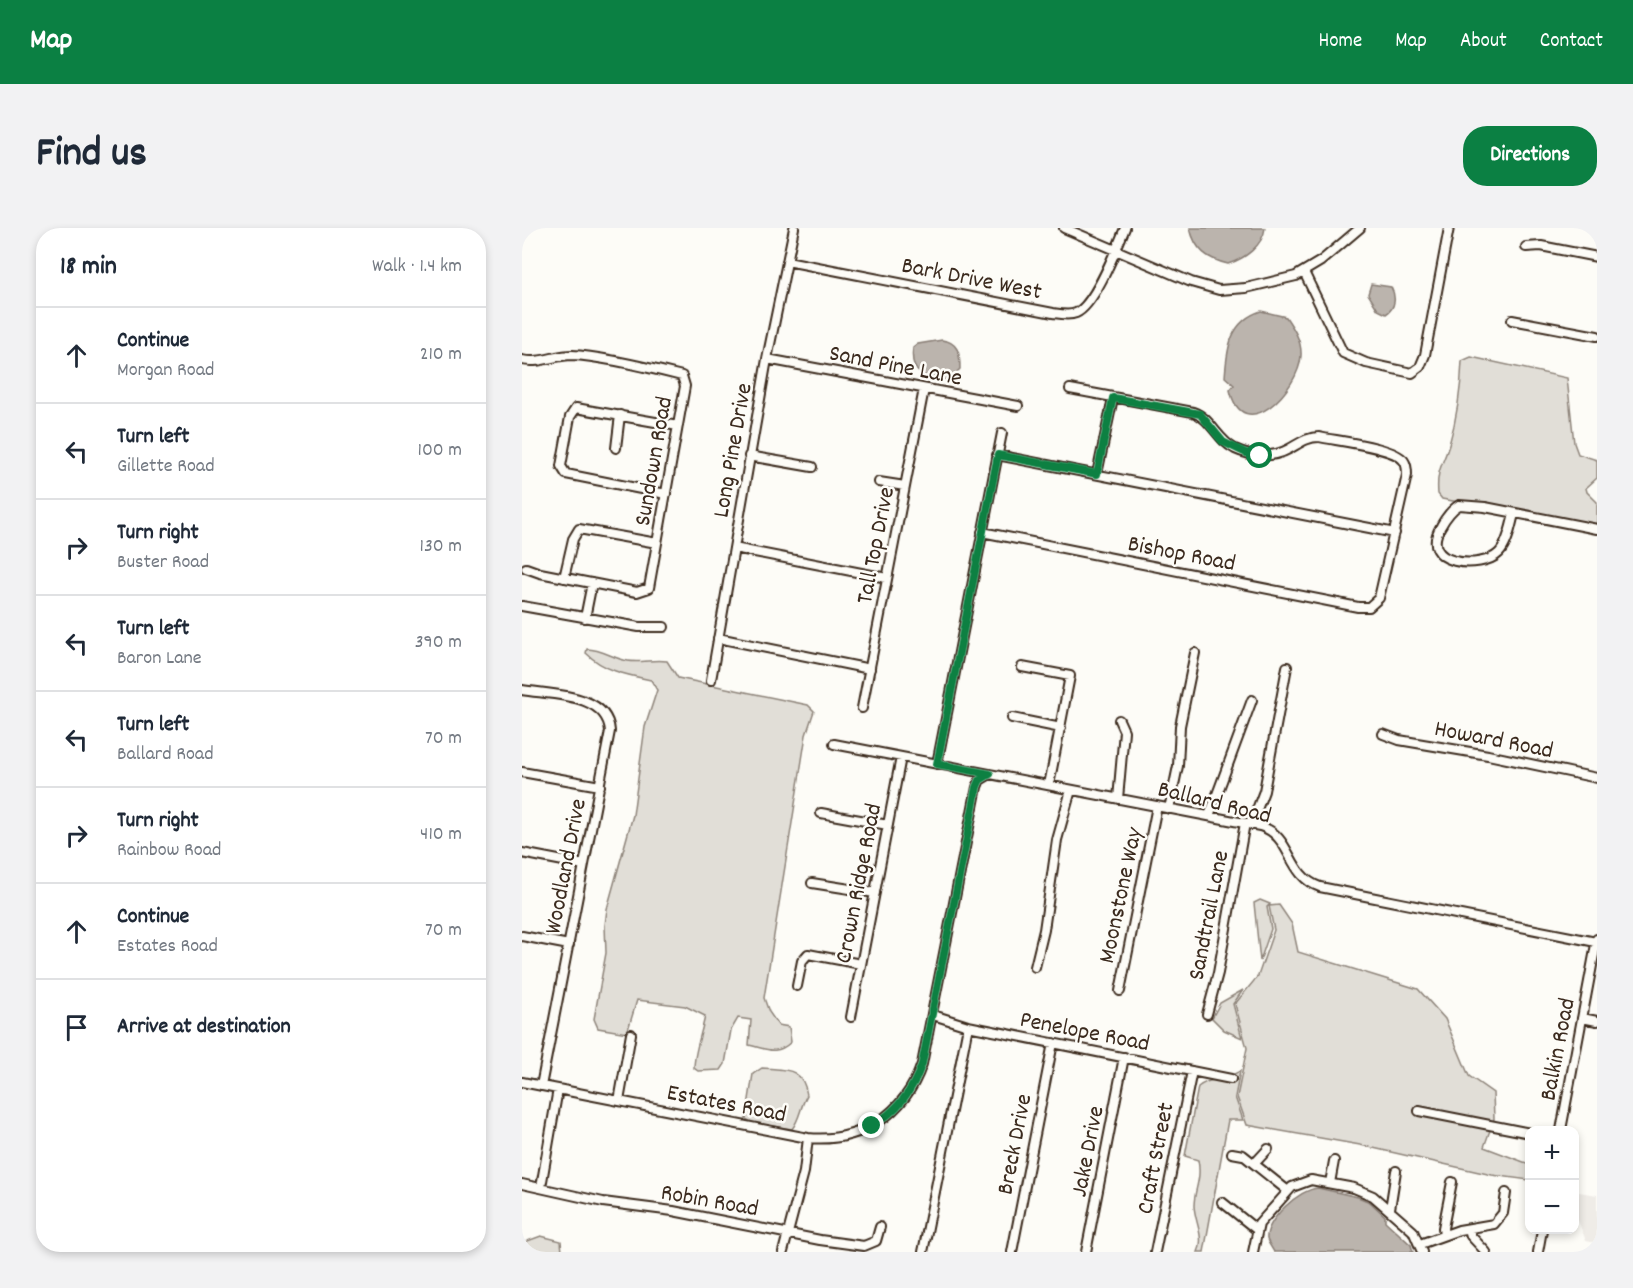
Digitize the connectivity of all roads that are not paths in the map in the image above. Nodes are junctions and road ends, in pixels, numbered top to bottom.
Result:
1 (794, 228) edge
2 (1064, 228) edge
3 (1125, 228) edge
4 (1360, 228) edge
5 (1449, 228) edge
6 (1526, 247) dead end
7 (1116, 250) junction
8 (1597, 257) edge
9 (787, 261) junction
10 (1305, 272) junction
11 (1512, 320) dead end
12 (1597, 336) edge
13 (767, 359) junction
14 (522, 360) edge
15 (924, 389) junction
16 (1070, 389) dead end
17 (1113, 398) junction
18 (1018, 406) dead end
19 (620, 415) junction
20 (678, 426) junction
21 (1002, 433) dead end
22 (616, 448) dead end
23 (998, 455) junction
24 (749, 456) junction
25 (812, 467) dead end
26 (1097, 474) junction
27 (879, 482) dead end
28 (905, 486) junction
29 (666, 494) junction
30 (1514, 514) junction
31 (1597, 529) edge
32 (982, 532) junction
33 (1395, 533) junction
34 (657, 543) junction
35 (734, 548) junction
36 (526, 568) dead end
37 (564, 578) junction
38 (887, 578) junction
39 (592, 583) junction
40 (522, 606) edge
41 (585, 618) junction
42 (664, 627) dead end
43 (718, 638) junction
44 (1195, 653) dead end
45 (1022, 666) dead end
46 (1287, 667) dead end
47 (870, 669) junction
48 (711, 680) dead end
49 (522, 690) edge
50 (1252, 700) dead end
51 (862, 708) dead end
52 (1012, 718) dead end
53 (1119, 720) dead end
54 (1061, 728) junction
55 (1383, 734) dead end
56 (834, 744) dead end
57 (901, 757) junction
58 (937, 764) junction
59 (522, 772) edge
60 (990, 774) junction
61 (1597, 778) edge
62 (1048, 785) junction
63 (600, 786) junction
64 (1071, 790) junction
65 (1118, 799) junction
66 (1157, 806) junction
67 (1168, 809) junction
68 (821, 813) dead end
69 (1209, 816) junction
70 (1248, 824) junction
71 (888, 825) junction
72 (522, 853) edge
73 (584, 865) junction
74 (812, 883) dead end
75 (875, 893) junction
76 (522, 936) edge
77 (1597, 941) edge
78 (568, 945) junction
79 (861, 964) junction
80 (1035, 967) dead end
81 (797, 986) dead end
82 (1120, 991) dead end
83 (1207, 1014) dead end
84 (933, 1015) junction
85 (851, 1017) dead end
86 (1582, 1018) junction
87 (1597, 1021) edge
88 (968, 1026) junction
89 (631, 1034) dead end
90 (1053, 1043) junction
91 (1124, 1057) junction
92 (1192, 1071) junction
93 (1231, 1079) dead end
94 (522, 1082) edge
95 (541, 1086) junction
96 (558, 1089) junction
97 (619, 1101) junction
98 (1419, 1111) dead end
99 (1562, 1126) edge
100 (1525, 1133) edge
101 (808, 1138) junction
102 (1268, 1149) dead end
103 (1232, 1153) dead end
104 (1334, 1161) dead end
105 (1255, 1163) junction
106 (1396, 1172) dead end
107 (1452, 1182) dead end
108 (1330, 1183) junction
109 (522, 1184) edge
110 (541, 1186) junction
111 (1288, 1191) junction
112 (1506, 1192) dead end
113 (1222, 1202) dead end
114 (1390, 1209) junction
115 (880, 1227) dead end
116 (1469, 1229) junction
117 (1257, 1230) junction
118 (788, 1233) junction
119 (1541, 1234) edge
120 (1444, 1235) junction
121 (1421, 1248) edge
122 (783, 1252) edge
123 (923, 1252) edge
124 (1012, 1252) edge
125 (1086, 1252) edge
126 (1155, 1252) edge
127 (1253, 1252) edge
128 (1486, 1252) edge
129 (1538, 1252) edge

1 - 9 street, Long Pine Drive
2 - 7 street
3 - 7 street, Bark Drive West
4 - 10 street
5 - 10 street
6 - 8 street
7 - 9 street, Bark Drive West
7 - 10 street
9 - 13 street, Long Pine Drive
11 - 12 street
13 - 15 street, Sand Pine Lane
13 - 24 street, Long Pine Drive
14 - 20 street, Sundown Road
15 - 18 street, Sand Pine Lane
15 - 28 street, Tall Top Drive
16 - 17 street
17 - 26 street
17 - 33 street
19 - 20 street
19 - 22 street
19 - 29 street
20 - 29 street, Sundown Road
21 - 23 street
23 - 26 street
23 - 32 street
24 - 25 street
24 - 35 street, Long Pine Drive
26 - 33 street
27 - 28 street
28 - 38 street, Tall Top Drive
29 - 34 street, Sundown Road
30 - 30 street
30 - 31 street
32 - 33 street, Bishop Road
32 - 58 street
34 - 37 street
34 - 39 street, Sundown Road
35 - 38 street
35 - 43 street, Long Pine Drive
36 - 37 street, Sundown Road
37 - 39 street, Sundown Road
38 - 47 street, Tall Top Drive
39 - 41 street
40 - 41 street
41 - 42 street
43 - 47 street
43 - 48 street, Long Pine Drive
44 - 67 street
45 - 54 street
46 - 70 street, Sandtrail Lane
47 - 51 street, Tall Top Drive
49 - 63 street, Woodland Drive
50 - 69 street
52 - 54 street
53 - 65 street
54 - 62 street
55 - 61 street, Howard Road
56 - 57 street, Ballard Road
57 - 58 street, Ballard Road
57 - 71 street, Crown Ridge Road
58 - 60 street, Ballard Road
59 - 63 street
60 - 62 street, Ballard Road
60 - 84 street
62 - 64 street, Ballard Road
63 - 73 street, Woodland Drive
64 - 65 street, Ballard Road
64 - 80 street
65 - 66 street, Ballard Road
66 - 67 street, Ballard Road
66 - 82 street, Moonstone Way
67 - 69 street, Ballard Road
68 - 71 street
69 - 70 street, Ballard Road
70 - 77 street, Ballard Road
70 - 83 street, Sandtrail Lane
71 - 75 street, Crown Ridge Road
72 - 73 street
73 - 78 street, Woodland Drive
74 - 75 street
75 - 79 street, Crown Ridge Road
76 - 78 street
77 - 86 street, Balkin Road
78 - 95 street, Woodland Drive
79 - 81 street
79 - 85 street, Crown Ridge Road
84 - 88 street, Penelope Road
84 - 101 street, Estates Road
86 - 87 street
86 - 99 street, Balkin Road
88 - 90 street, Penelope Road
88 - 123 street
89 - 97 street
90 - 91 street, Penelope Road
90 - 124 street, Breck Drive
91 - 92 street, Penelope Road
91 - 125 street, Jake Drive
92 - 93 street, Penelope Road
92 - 126 street, Craft Street
94 - 95 street, Estates Road
95 - 96 street, Estates Road
96 - 97 street, Estates Road
96 - 110 street
97 - 101 street, Estates Road
98 - 100 street
101 - 118 street
102 - 105 street
103 - 105 street
104 - 108 street
105 - 111 street
106 - 114 street
107 - 120 street
108 - 111 street
108 - 114 street
109 - 110 street, Robin Road
110 - 118 street, Robin Road
111 - 117 street
112 - 116 street
113 - 117 street
114 - 121 street
115 - 118 street, Robin Road
116 - 120 street
116 - 128 street
117 - 127 street
118 - 122 street
119 - 129 street
120 - 121 street

